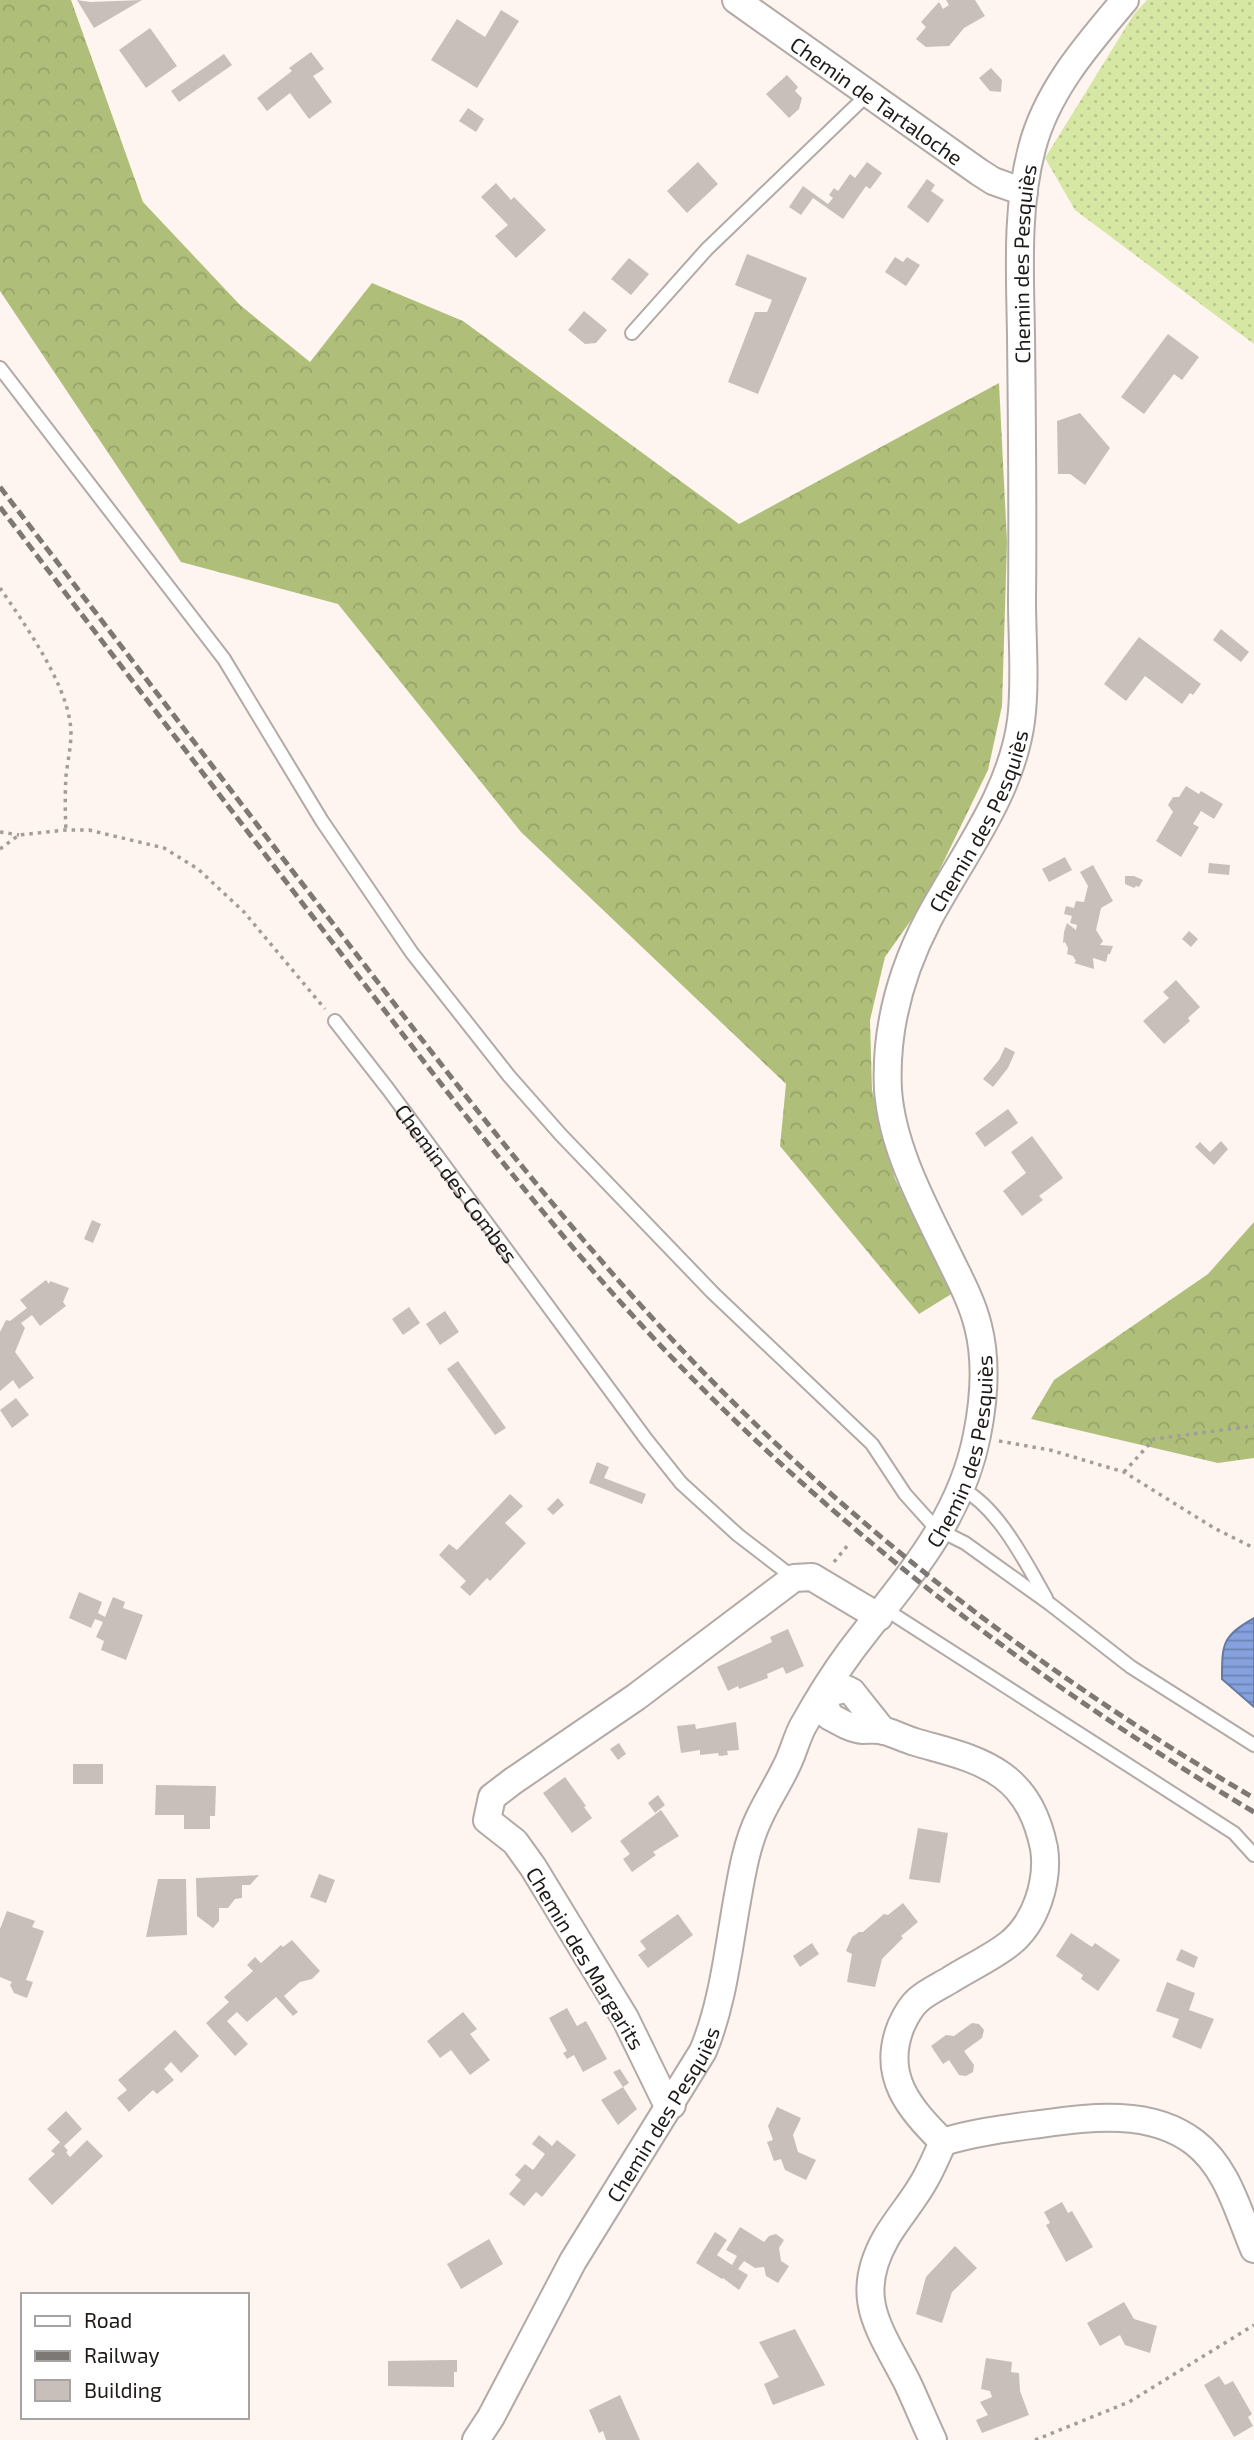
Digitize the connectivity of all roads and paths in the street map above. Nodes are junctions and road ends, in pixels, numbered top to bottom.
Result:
1 (736, 0) edge
2 (1125, 0) edge
3 (867, 95) junction
4 (1024, 192) junction
5 (632, 333) dead end
6 (0, 368) edge
7 (0, 588) edge
8 (66, 830) junction
9 (0, 832) edge
10 (19, 835) junction
11 (0, 849) edge
12 (335, 1021) joint
13 (1254, 1426) edge
14 (993, 1440) dead end
15 (1124, 1472) junction
16 (962, 1489) junction
17 (941, 1531) junction
18 (848, 1545) dead end
19 (1254, 1548) edge
20 (838, 1557) dead end
21 (794, 1578) junction
22 (1050, 1604) junction
23 (882, 1613) junction
24 (832, 1699) junction
25 (1254, 1745) edge
26 (1254, 1856) edge
27 (671, 2105) junction
28 (943, 2142) junction
29 (1254, 2249) edge
30 (1254, 2325) edge
31 (476, 2440) edge
32 (933, 2440) edge
33 (1035, 2440) edge

1 - 3 street, Chemin de Tartaloche
2 - 4 street, Chemin des Pesquiès
3 - 4 street, Chemin de Tartaloche
3 - 5 lane
4 - 16 street, Chemin des Pesquiès
6 - 17 lane
7 - 8 path
8 - 10 path
8 - 12 path
9 - 10 path
10 - 11 path
12 - 21 lane, Chemin des Combes
13 - 15 path
14 - 15 path
15 - 19 path
16 - 17 street, Chemin des Pesquiès
16 - 22 lane
17 - 22 lane
17 - 23 street, Chemin des Pesquiès
18 - 20 path
21 - 23 street, Chemin des Combes
21 - 27 street, Chemin des Margarits
22 - 25 lane
23 - 24 street, Chemin des Pesquiès
23 - 26 lane
24 - 27 street, Chemin des Pesquiès
24 - 28 street
27 - 31 street, Chemin des Pesquiès
28 - 29 street
28 - 32 street
30 - 33 path

